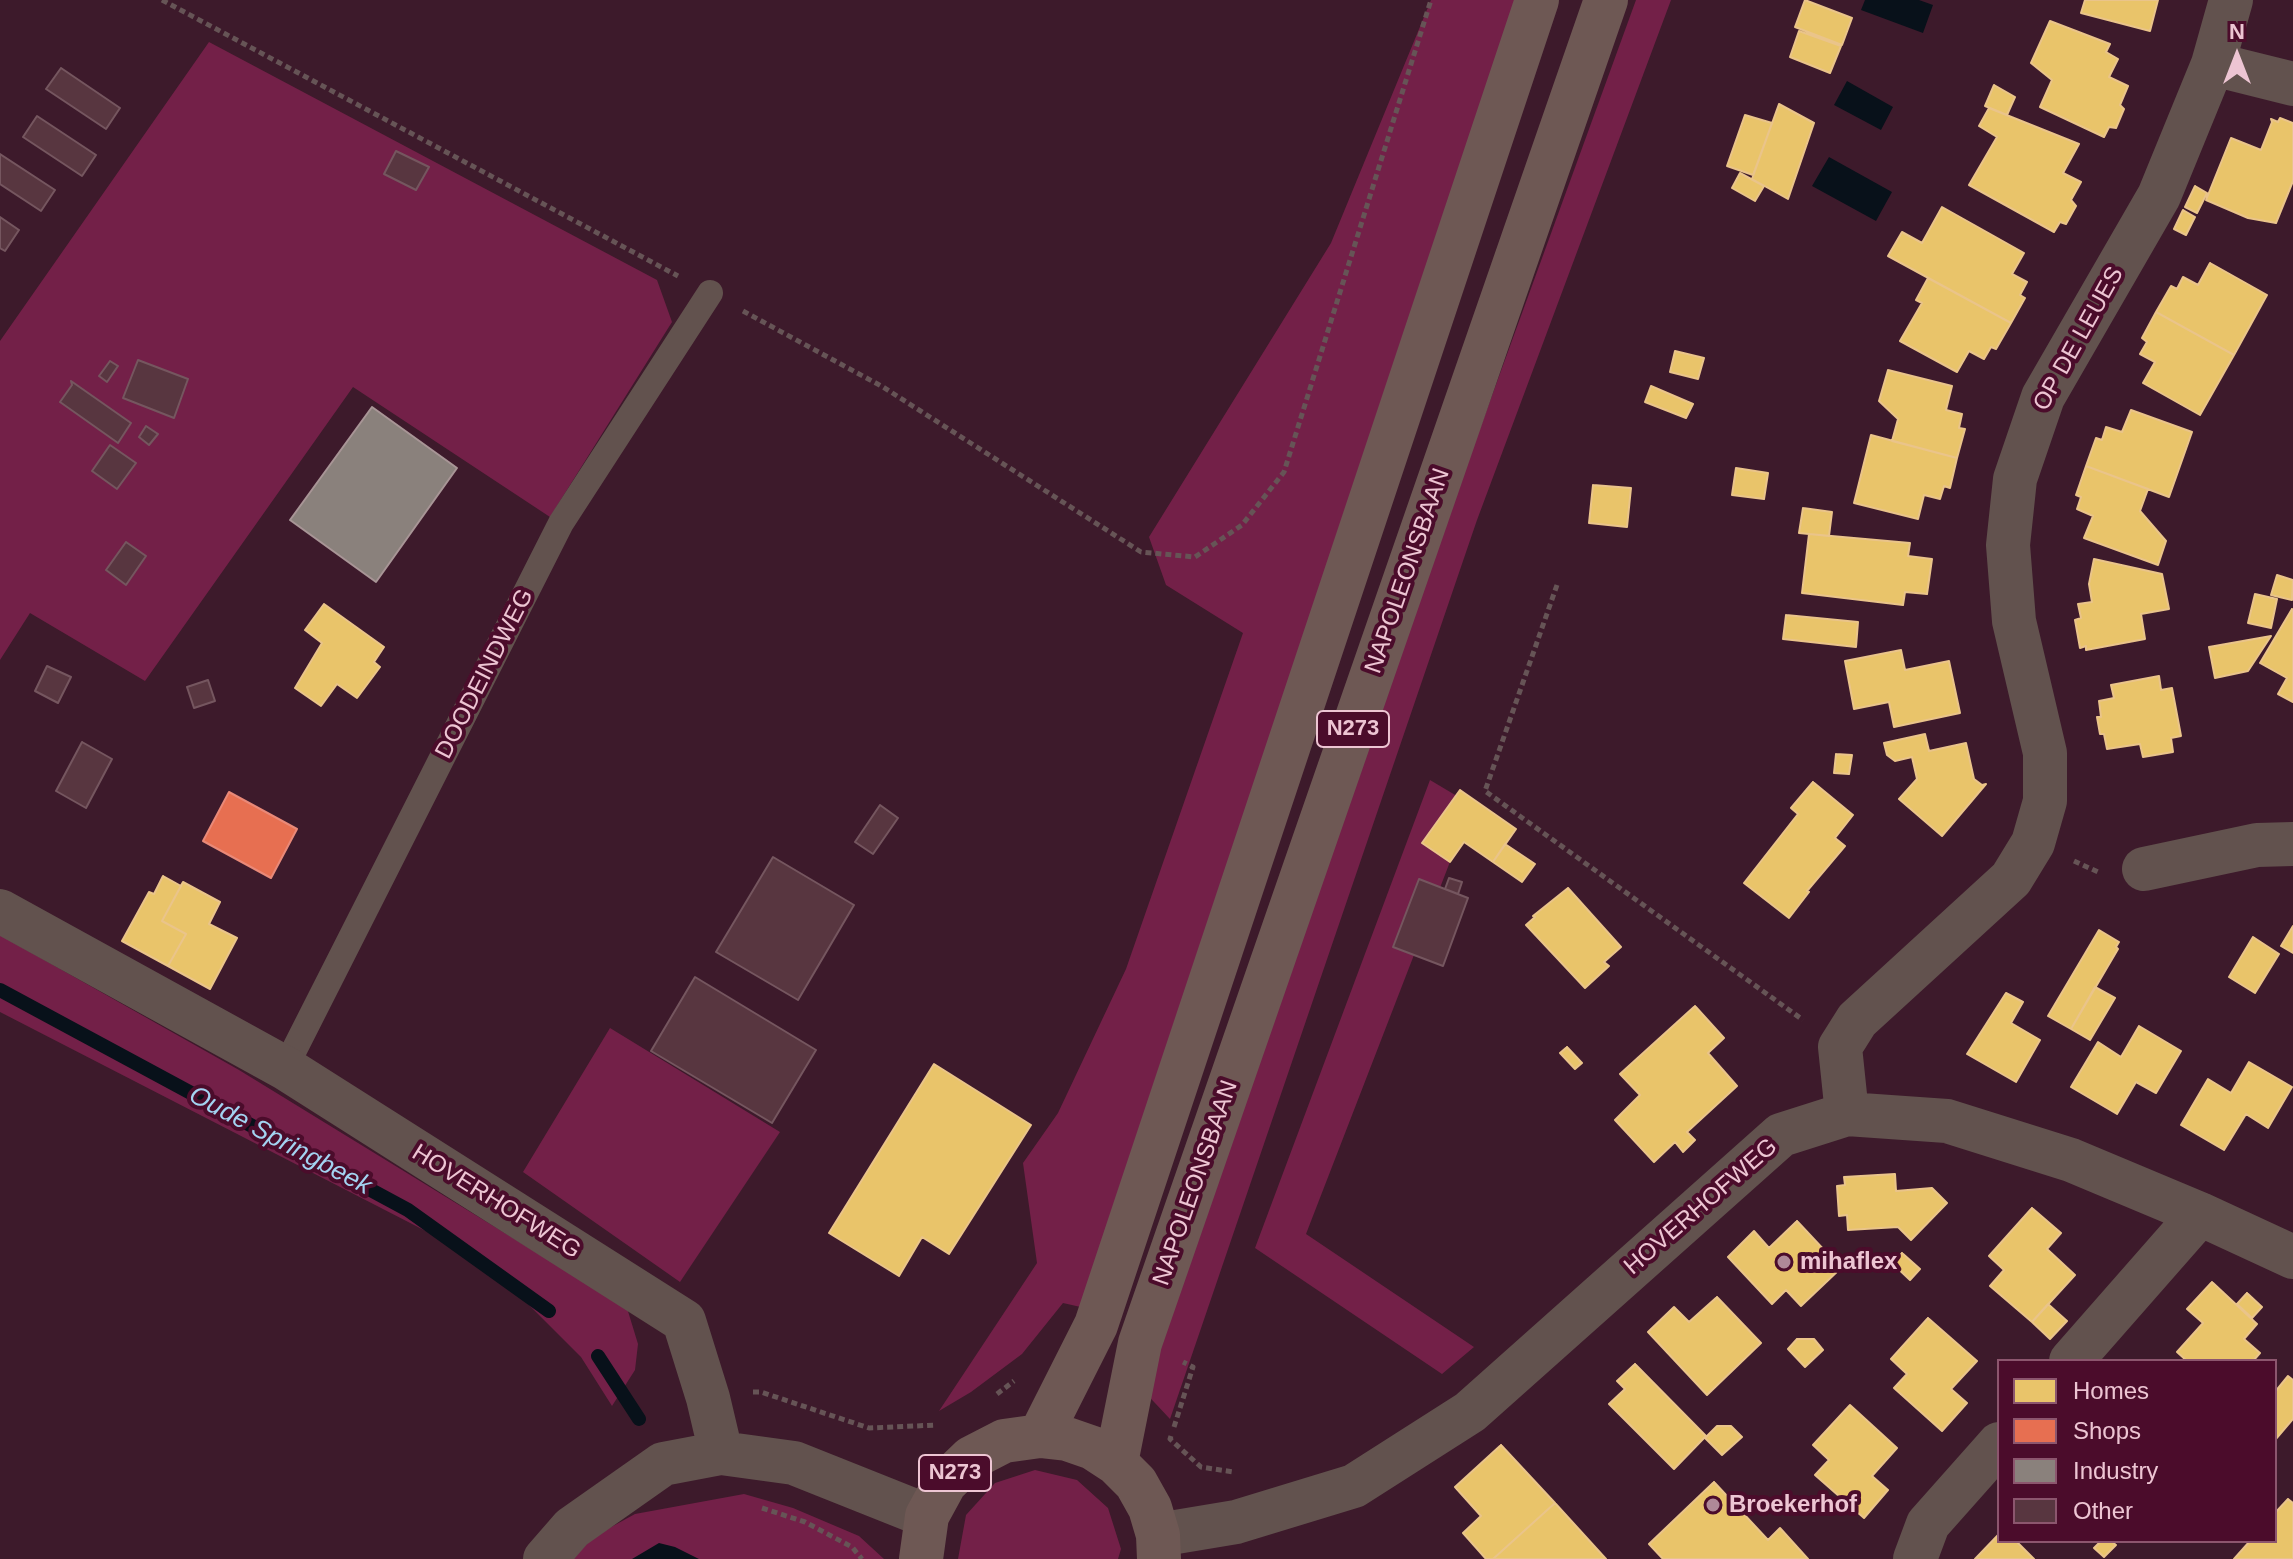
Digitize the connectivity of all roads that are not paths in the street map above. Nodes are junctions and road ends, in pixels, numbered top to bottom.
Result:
1 (1537, 0) edge
2 (1606, 0) edge
3 (2231, 0) edge
4 (2213, 64) junction
5 (2293, 84) edge
6 (710, 293) road end
7 (2293, 844) edge
8 (2144, 869) road end
9 (0, 911) edge
10 (285, 1068) junction
11 (1847, 1114) junction
12 (2200, 1214) junction
13 (2293, 1257) edge
14 (2073, 1359) edge
15 (1040, 1436) junction
16 (1997, 1446) edge
17 (721, 1453) junction
18 (1116, 1463) junction
19 (927, 1516) junction
20 (1229, 1541) edge
21 (1159, 1547) edge
22 (545, 1559) edge
23 (921, 1559) edge
24 (1915, 1559) edge

1 - 15 main road, NAPOLEONSBAAN / N273
2 - 18 main road, NAPOLEONSBAAN / N273
3 - 4 street, OP DE LEUES
4 - 5 street
4 - 11 street, OP DE LEUES
6 - 10 lane, DOODEINDWEG
7 - 8 street
9 - 10 street, HOVERHOFWEG
10 - 17 street, HOVERHOFWEG
11 - 12 street, HOVERHOFWEG
11 - 20 street, HOVERHOFWEG
12 - 13 street, HOVERHOFWEG
12 - 14 street
15 - 18 main road, N273
15 - 19 main road, N273
16 - 24 street
17 - 19 street
17 - 22 street
18 - 21 main road, N273
19 - 23 main road, N273
20 - 21 street, HOVERHOFWEG

